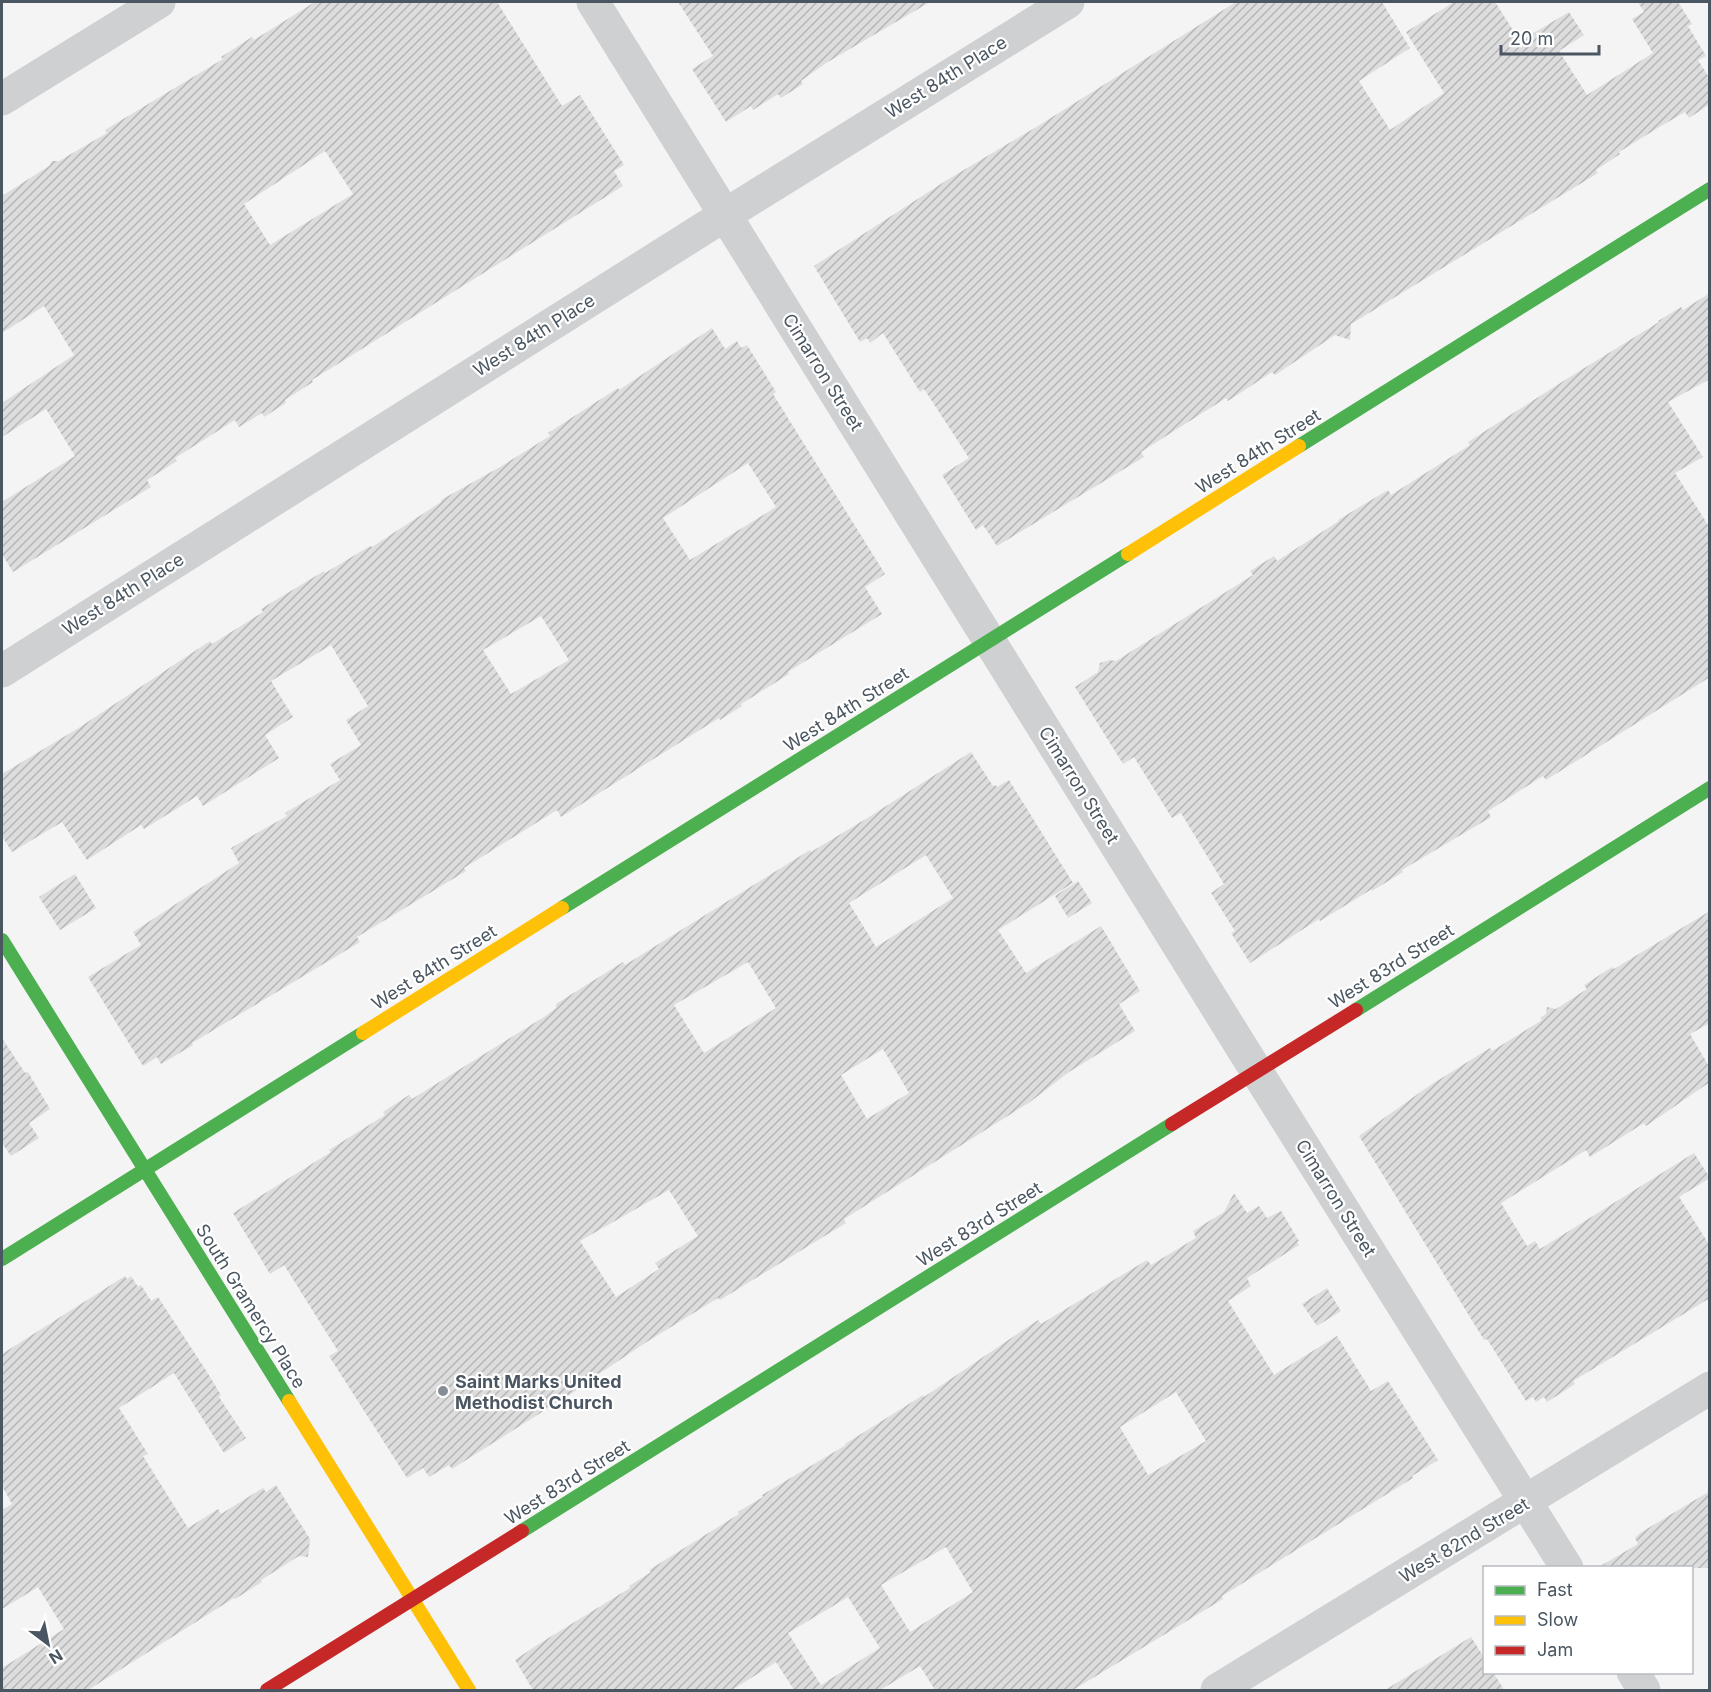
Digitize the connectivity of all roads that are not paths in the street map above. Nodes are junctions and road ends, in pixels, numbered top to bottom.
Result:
1 (159, 2) edge
2 (593, 2) edge
3 (1068, 2) edge
4 (2, 99) edge
5 (1710, 189) edge
6 (725, 214) junction
7 (990, 640) junction
8 (2, 671) edge
9 (1710, 788) edge
10 (2, 940) edge
11 (1257, 1072) junction
12 (145, 1170) junction
13 (2, 1259) edge
14 (1710, 1388) edge
15 (1526, 1502) junction
16 (1567, 1566) edge
17 (413, 1600) junction
18 (1634, 1674) edge
19 (267, 1690) edge
20 (469, 1690) edge
21 (1217, 1690) edge
22 (1644, 1690) edge

1 - 4 street
2 - 6 street, Cimarron Street
3 - 6 street, West 84th Place
5 - 7 street, West 84th Street
6 - 7 street, Cimarron Street
6 - 8 street, West 84th Place
7 - 11 street, Cimarron Street
7 - 12 street, West 84th Street
9 - 11 street, West 83rd Street
10 - 12 street, South Gramercy Place
11 - 15 street, Cimarron Street
11 - 17 street, West 83rd Street
12 - 13 street, West 84th Street
12 - 17 street, South Gramercy Place
14 - 15 street, West 82nd Street
15 - 16 street, Cimarron Street
15 - 21 street, West 82nd Street
17 - 19 street, West 83rd Street
17 - 20 street, South Gramercy Place
18 - 22 street

